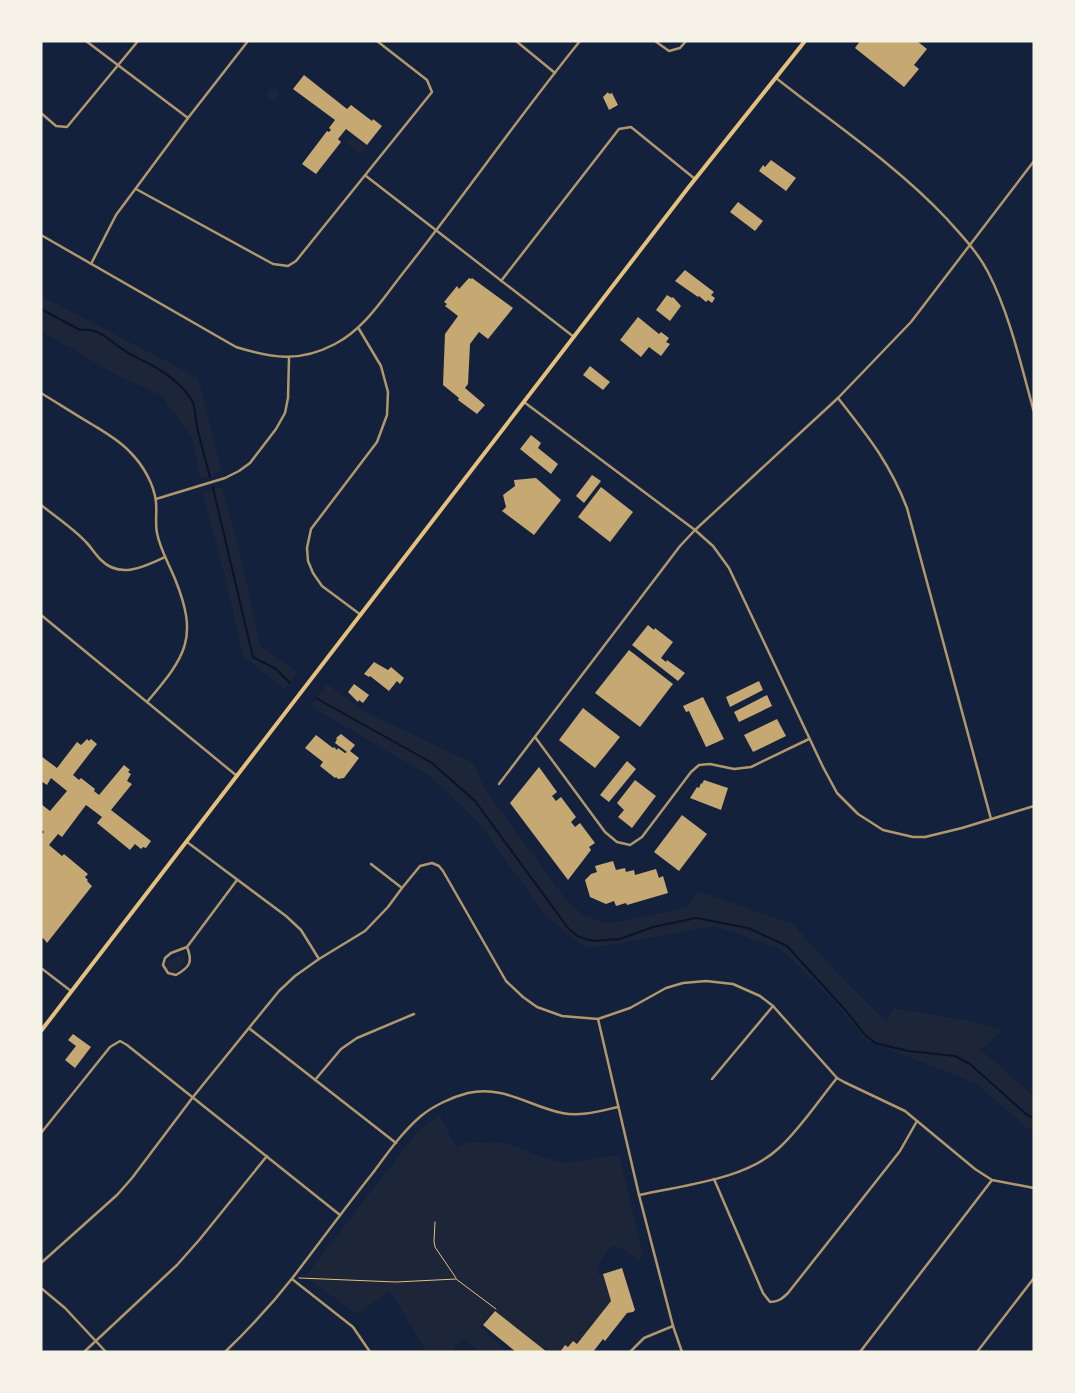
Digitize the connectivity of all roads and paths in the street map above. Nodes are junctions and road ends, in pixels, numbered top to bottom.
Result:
1 (86, 41) edge
2 (138, 41) edge
3 (248, 41) edge
4 (377, 41) edge
5 (516, 41) edge
6 (580, 41) edge
7 (655, 41) edge
8 (686, 41) edge
9 (804, 42) edge
10 (118, 66) junction
11 (555, 73) junction
12 (776, 78) junction
13 (41, 114) edge
14 (188, 118) junction
15 (1034, 161) edge
16 (366, 176) junction
17 (696, 179) junction
18 (136, 189) junction
19 (436, 231) junction
20 (41, 235) edge
21 (970, 245) junction
22 (91, 264) junction
23 (501, 281) junction
24 (359, 329) junction
25 (574, 337) junction
26 (289, 358) junction
27 (41, 394) edge
28 (838, 398) junction
29 (524, 402) junction
30 (1034, 412) edge
31 (156, 500) junction
32 (41, 505) edge
33 (695, 530) junction
34 (166, 557) junction
35 (41, 615) edge
36 (361, 615) junction
37 (147, 702) junction
38 (534, 737) junction
39 (809, 739) junction
40 (237, 776) junction
41 (499, 784) dead end
42 (1034, 806) edge
43 (990, 819) junction
44 (187, 841) junction
45 (371, 864) dead end
46 (237, 880) junction
47 (402, 888) junction
48 (187, 947) junction
49 (320, 959) junction
50 (41, 968) edge
51 (72, 991) junction
52 (773, 1006) junction
53 (414, 1014) dead end
54 (598, 1019) junction
55 (250, 1029) junction
56 (41, 1031) edge
57 (837, 1078) junction
58 (712, 1079) dead end
59 (315, 1080) junction
60 (193, 1096) junction
61 (618, 1107) junction
62 (917, 1121) junction
63 (41, 1133) edge
64 (396, 1143) junction
65 (267, 1156) junction
66 (714, 1178) junction
67 (992, 1180) junction
68 (1034, 1188) edge
69 (639, 1195) junction
70 (340, 1215) junction
71 (435, 1222) dead end
72 (41, 1263) edge
73 (292, 1278) junction
74 (1034, 1278) edge
75 (456, 1279) junction
76 (41, 1288) edge
77 (496, 1309) dead end
78 (673, 1326) junction
79 (96, 1341) junction
80 (84, 1352) edge
81 (106, 1352) edge
82 (225, 1352) edge
83 (370, 1352) edge
84 (630, 1352) edge
85 (682, 1352) edge
86 (860, 1352) edge
87 (977, 1352) edge

1 - 10 street
2 - 10 street
3 - 14 street
4 - 16 street
5 - 11 street
6 - 11 street
7 - 8 street
9 - 12 main road
10 - 13 street
10 - 14 street
11 - 19 street
12 - 17 main road
12 - 21 street
14 - 18 street
15 - 21 street
16 - 18 street
16 - 19 street
17 - 23 street
17 - 25 main road
18 - 22 street
19 - 23 street
19 - 24 street
20 - 22 street
21 - 28 street
21 - 30 street
22 - 26 street
23 - 25 street
24 - 26 street
24 - 36 street
25 - 29 main road
26 - 31 street
27 - 31 street
28 - 33 street
28 - 43 street
29 - 33 street
29 - 36 main road
31 - 34 street
32 - 34 street
33 - 38 street
33 - 39 street
34 - 37 street
35 - 37 street
36 - 40 main road
37 - 40 street
38 - 39 street
38 - 41 street
39 - 43 street
40 - 44 main road
42 - 43 street
44 - 46 street
44 - 51 main road
45 - 47 street
46 - 48 street
46 - 49 street
47 - 49 street
47 - 54 street
48 - 48 street
49 - 55 street
50 - 51 street
51 - 56 main road
52 - 54 street
52 - 57 street
52 - 58 street
53 - 59 street
54 - 61 street
55 - 59 street
55 - 60 street
57 - 62 street
57 - 66 street
59 - 64 street
60 - 63 street
60 - 65 street
60 - 72 street
61 - 64 street
61 - 69 street
62 - 66 street
62 - 67 street
64 - 70 street
65 - 70 street
65 - 79 street
66 - 69 street
67 - 68 street
67 - 86 street
69 - 78 street
70 - 73 street
71 - 75 path
73 - 75 path
73 - 82 street
73 - 83 street
74 - 87 street
75 - 77 path
76 - 79 street
78 - 84 street
78 - 85 street
79 - 80 street
79 - 81 street

